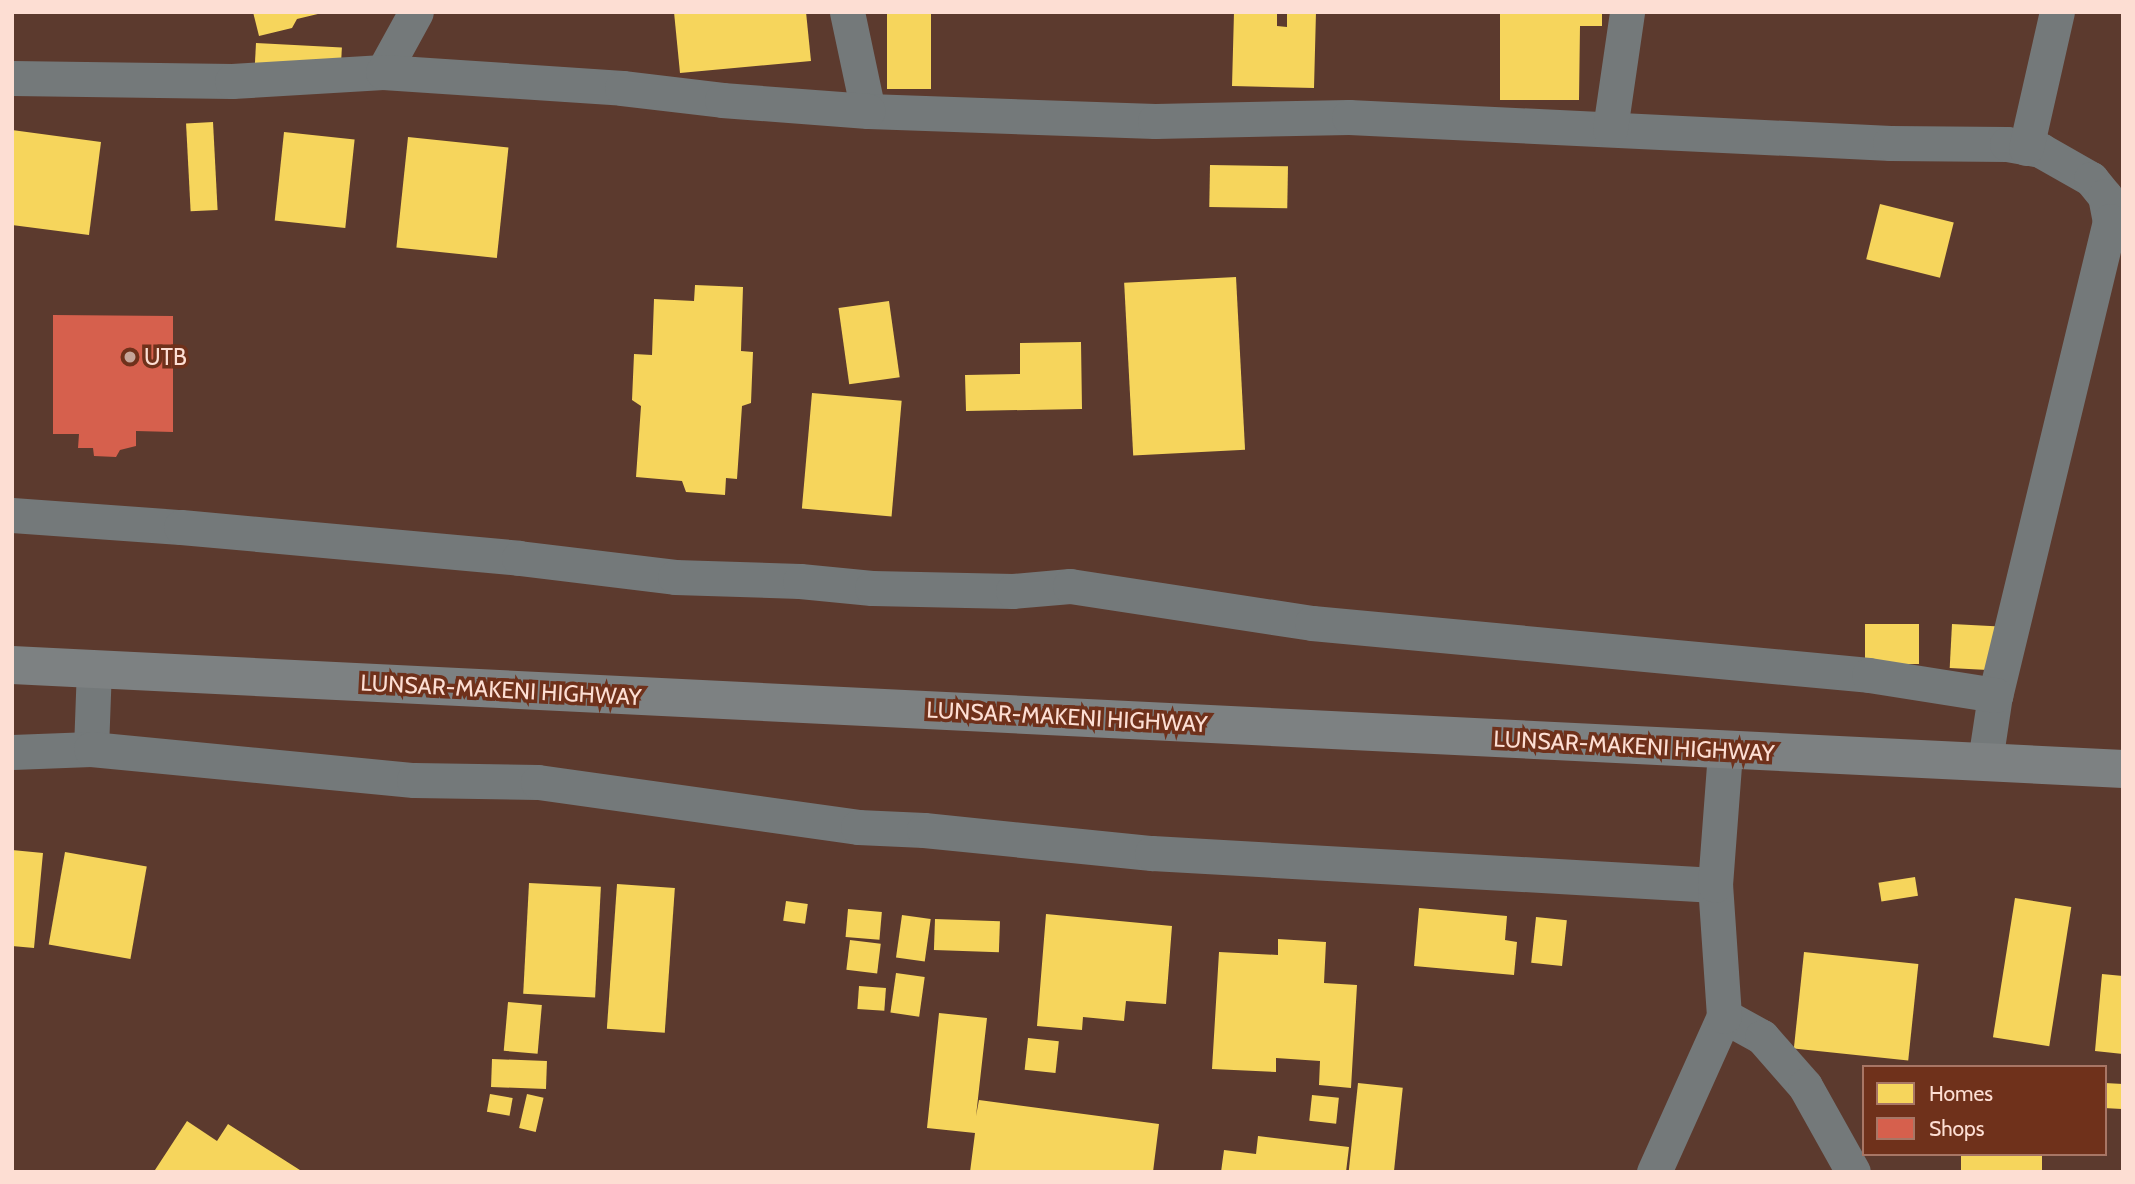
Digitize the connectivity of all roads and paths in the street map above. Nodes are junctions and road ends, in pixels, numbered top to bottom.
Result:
1 (416, 12) edge
2 (846, 12) edge
3 (1627, 12) edge
4 (2057, 12) edge
5 (383, 72) junction
6 (12, 78) edge
7 (868, 111) junction
8 (1610, 129) junction
9 (2026, 148) junction
10 (12, 515) edge
11 (12, 665) edge
12 (94, 669) junction
13 (1995, 695) junction
14 (91, 750) junction
15 (1725, 751) junction
16 (12, 752) edge
17 (1985, 761) junction
18 (2123, 769) edge
19 (1715, 885) junction
20 (1724, 1016) junction
21 (1654, 1172) edge
22 (1853, 1172) edge

1 - 5 street
2 - 7 street
3 - 8 street
4 - 9 street
5 - 6 street
5 - 7 street
7 - 8 street
8 - 9 street
9 - 13 street
10 - 13 street
11 - 12 main road, LUNSAR-MAKENI HIGHWAY
12 - 14 street
12 - 15 main road, LUNSAR-MAKENI HIGHWAY
13 - 17 street
14 - 16 street
14 - 19 street
15 - 17 main road, LUNSAR-MAKENI HIGHWAY
15 - 19 street
17 - 18 main road, LUNSAR-MAKENI HIGHWAY
19 - 20 street
20 - 21 street
20 - 22 street

